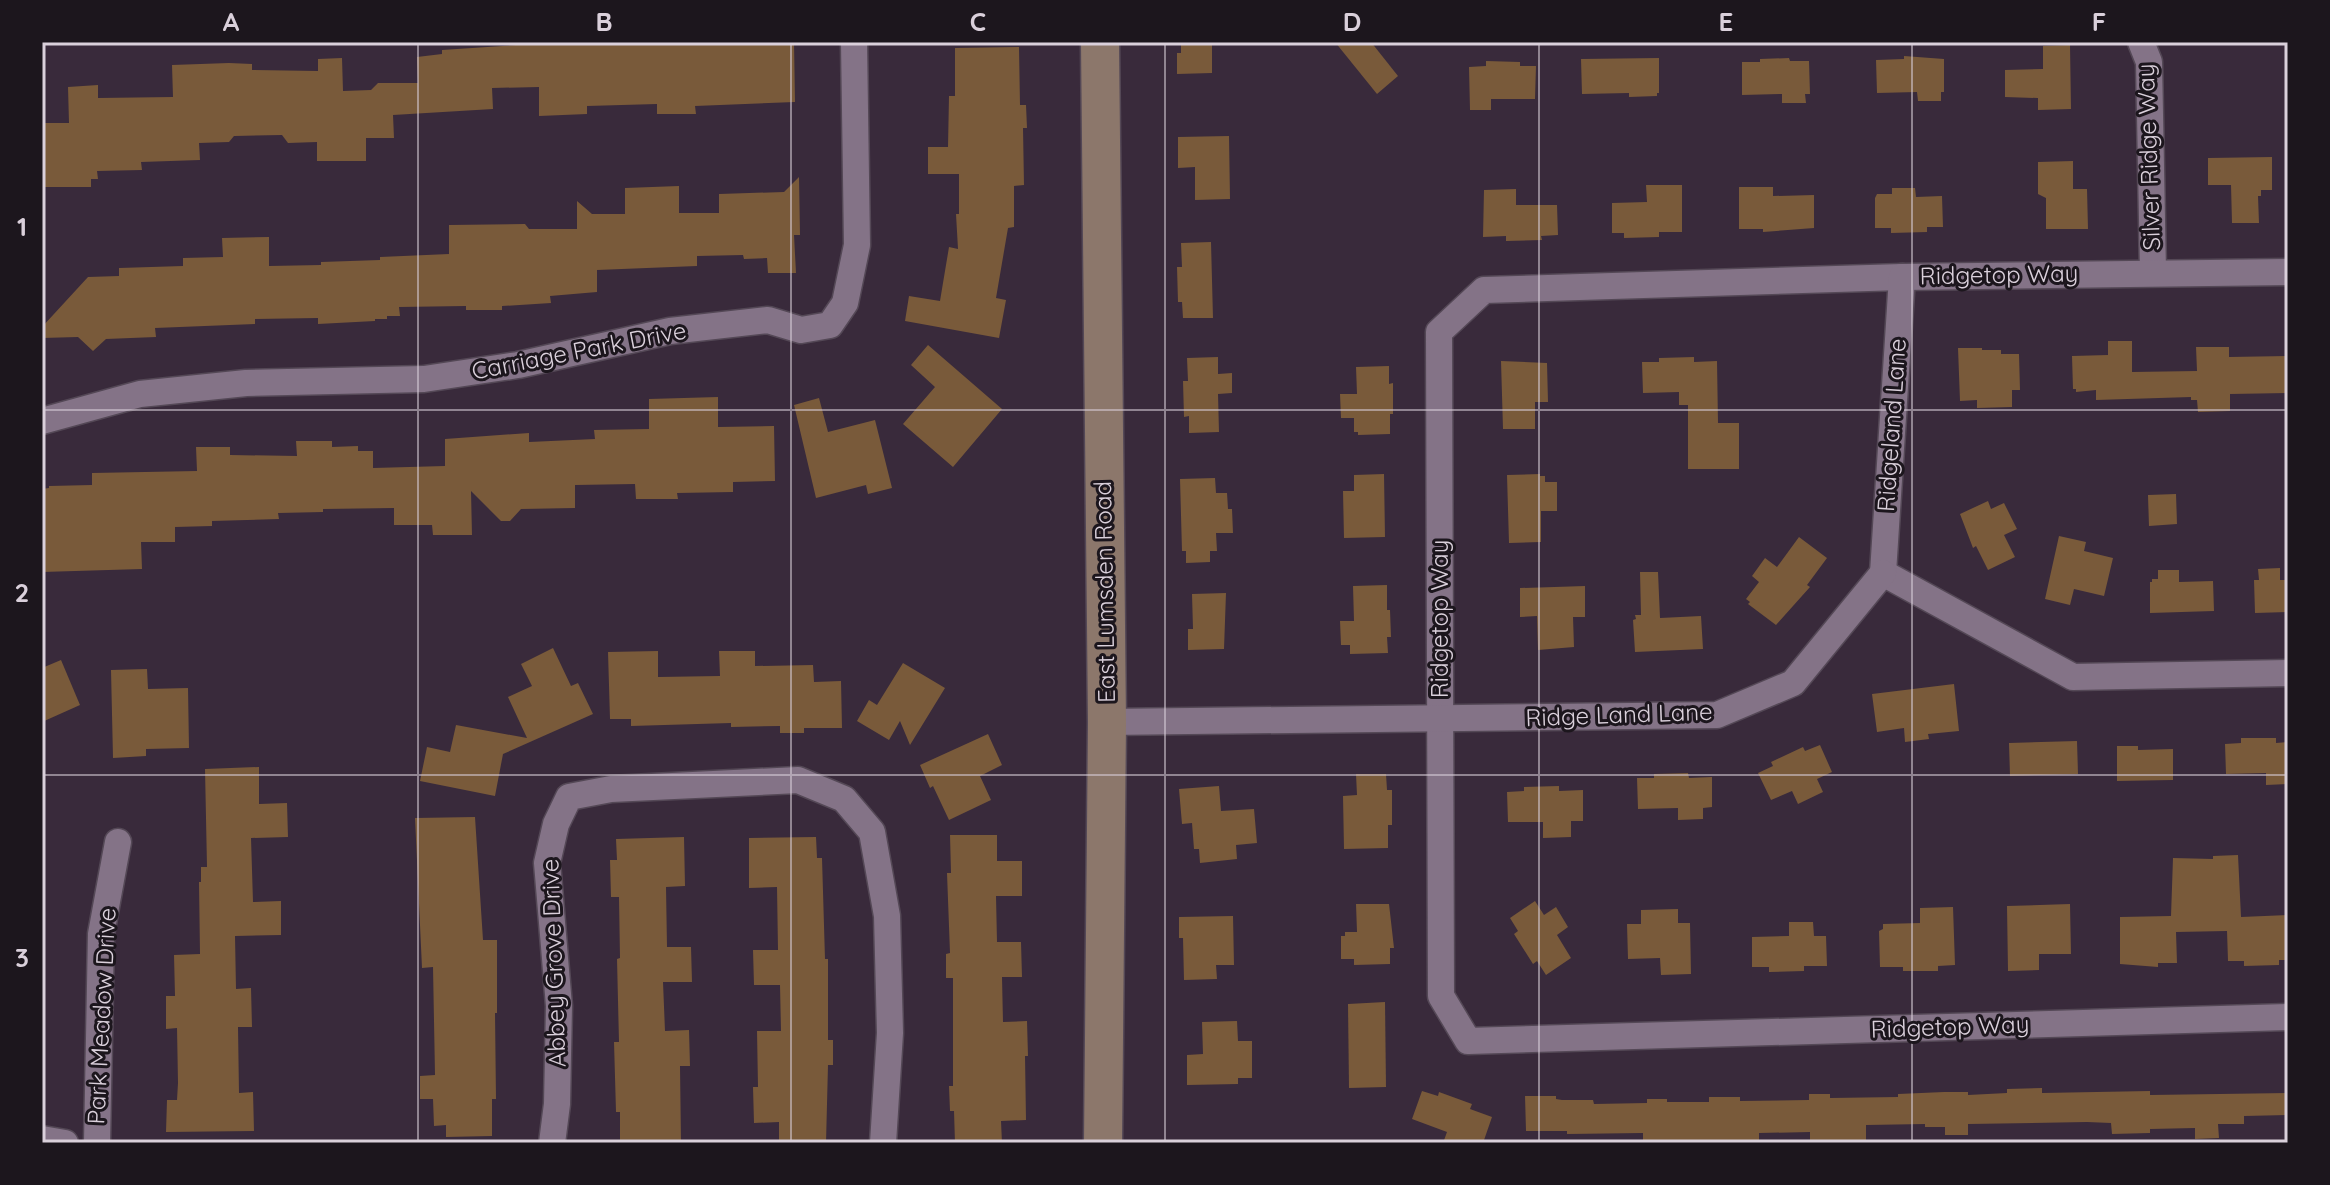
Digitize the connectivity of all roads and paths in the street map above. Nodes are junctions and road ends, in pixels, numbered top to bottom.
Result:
1 (854, 42) edge
2 (1100, 42) edge
3 (2141, 42) edge
4 (2153, 272) junction
5 (2288, 272) edge
6 (1902, 277) junction
7 (42, 421) edge
8 (1883, 573) junction
9 (2288, 673) edge
10 (1441, 720) junction
11 (1107, 722) junction
12 (118, 842) dead end
13 (2288, 1017) edge
14 (42, 1139) edge
15 (65, 1143) edge
16 (97, 1143) edge
17 (552, 1143) edge
18 (883, 1143) edge
19 (1103, 1143) edge

1 - 7 street, Carriage Park Drive
2 - 11 street, East Lumsden Road
3 - 4 street, Silver Ridge Way
4 - 5 street, Ridgetop Way
4 - 6 street, Ridgetop Way
6 - 8 street, Ridgeland Lane
6 - 10 street, Ridgetop Way
8 - 9 street
8 - 10 street, Ridge Land Lane
10 - 11 street, Ridge Land Lane
10 - 13 street, Ridgetop Way
11 - 19 street, East Lumsden Road
12 - 16 street, Park Meadow Drive
14 - 15 street
17 - 18 street, Abbey Grove Drive

